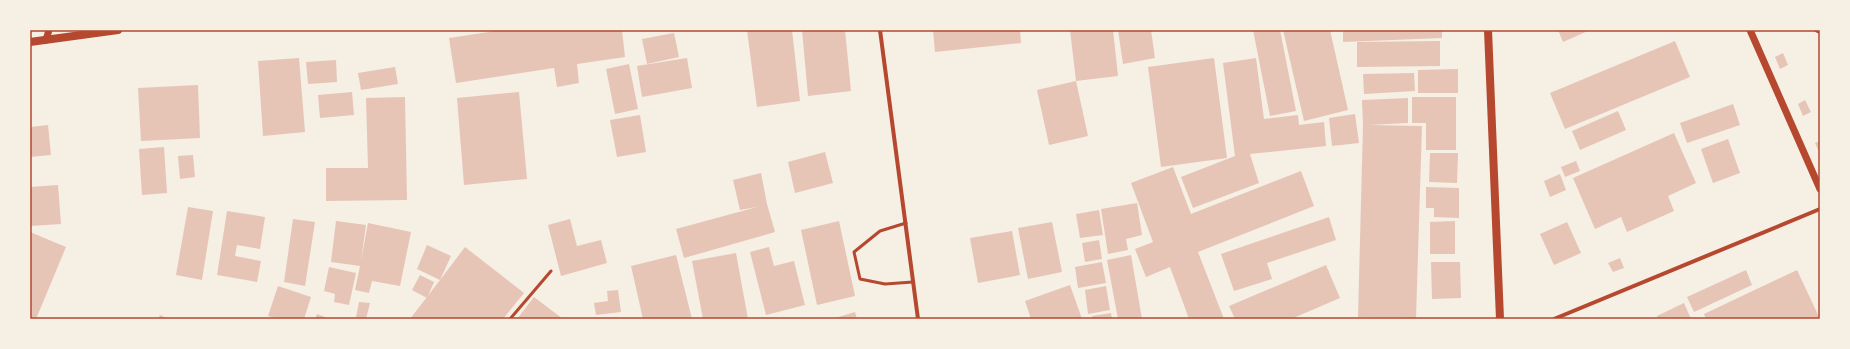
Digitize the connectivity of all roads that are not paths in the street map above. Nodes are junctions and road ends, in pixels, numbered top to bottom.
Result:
1 (49, 30) edge
2 (118, 30) edge
3 (880, 30) edge
4 (1488, 30) edge
5 (1750, 30) edge
6 (46, 40) junction
7 (30, 42) edge
8 (1820, 189) edge
9 (1820, 209) edge
10 (906, 224) junction
11 (551, 271) dead end
12 (913, 282) junction
13 (510, 319) edge
14 (918, 319) edge
15 (1500, 319) edge
16 (1554, 319) edge

1 - 6 street
2 - 6 main road
3 - 10 street
4 - 15 main road
5 - 8 street
6 - 7 main road
9 - 16 street
10 - 12 street
10 - 12 lane
11 - 13 lane
12 - 14 street

